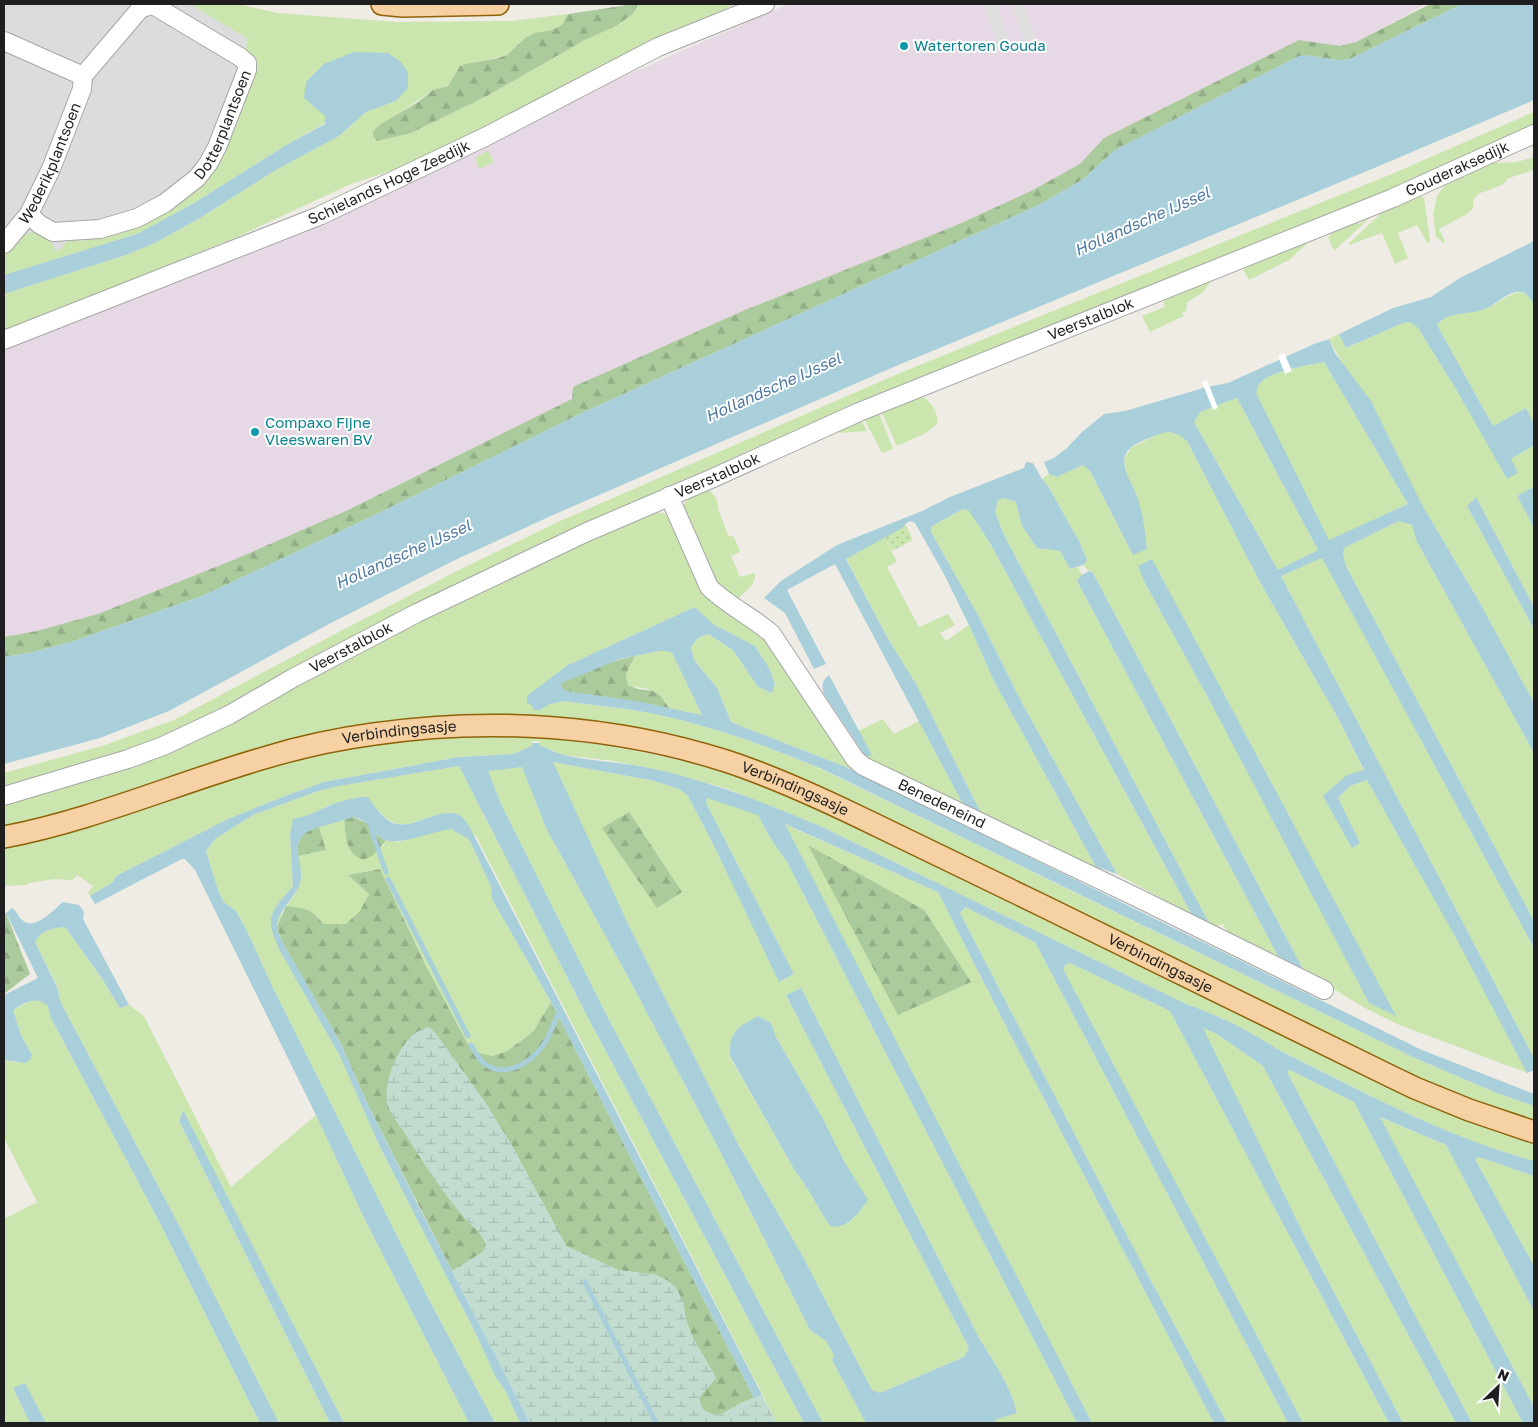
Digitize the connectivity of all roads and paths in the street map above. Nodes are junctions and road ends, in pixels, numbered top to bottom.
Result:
1 (382, 4) edge
2 (498, 4) edge
3 (765, 4) edge
4 (4, 41) edge
5 (83, 76) junction
6 (1534, 134) edge
7 (1381, 202) joint
8 (29, 214) junction
9 (4, 244) edge
10 (4, 340) edge
11 (669, 496) junction
12 (4, 796) edge
13 (4, 837) edge
14 (1324, 990) dead end
15 (1534, 1132) edge

1 - 2 main road
3 - 10 street, Schielands Hoge Zeedijk
4 - 5 street
5 - 8 street, Wederikplantsoen
5 - 8 street, Dotterplantsoen
6 - 7 street, Gouderaksedijk
7 - 11 street, Veerstalblok
8 - 9 street, Wederikplantsoen
11 - 12 street, Veerstalblok
11 - 14 street, Benedeneind
13 - 15 main road, Verbindingsasje

